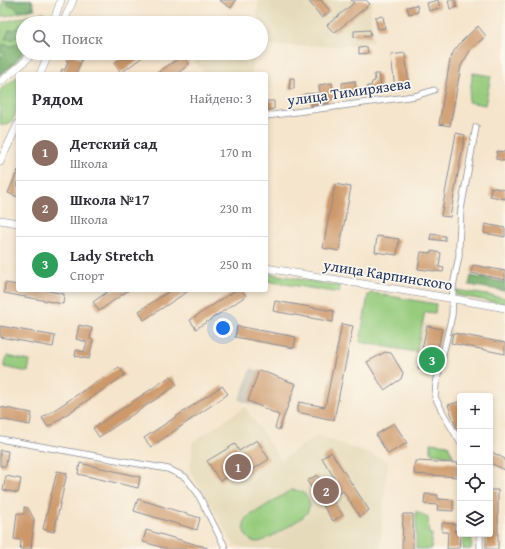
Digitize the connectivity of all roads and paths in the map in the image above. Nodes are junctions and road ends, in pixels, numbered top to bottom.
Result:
1 (61, 0) edge
2 (73, 0) edge
3 (55, 16) edge
4 (66, 16) edge
5 (26, 60) edge
6 (46, 60) edge
7 (41, 72) edge
8 (0, 82) edge
9 (434, 90) dead end
10 (268, 116) edge
11 (476, 127) dead end
12 (16, 128) edge
13 (0, 162) edge
14 (0, 220) edge
15 (16, 223) edge
16 (268, 268) edge
17 (452, 298) junction
18 (505, 308) edge
19 (457, 437) edge
20 (0, 439) edge
21 (480, 537) edge
22 (225, 549) edge
23 (480, 549) edge

1 - 3 main road
2 - 4 main road
5 - 8 main road
6 - 7 main road
9 - 10 street, улица Тимирязева
11 - 17 street
12 - 13 main road
14 - 15 main road
16 - 17 main road, улица Карпинского
17 - 18 main road, улица Карпинского
17 - 19 street
20 - 22 street
21 - 23 street

